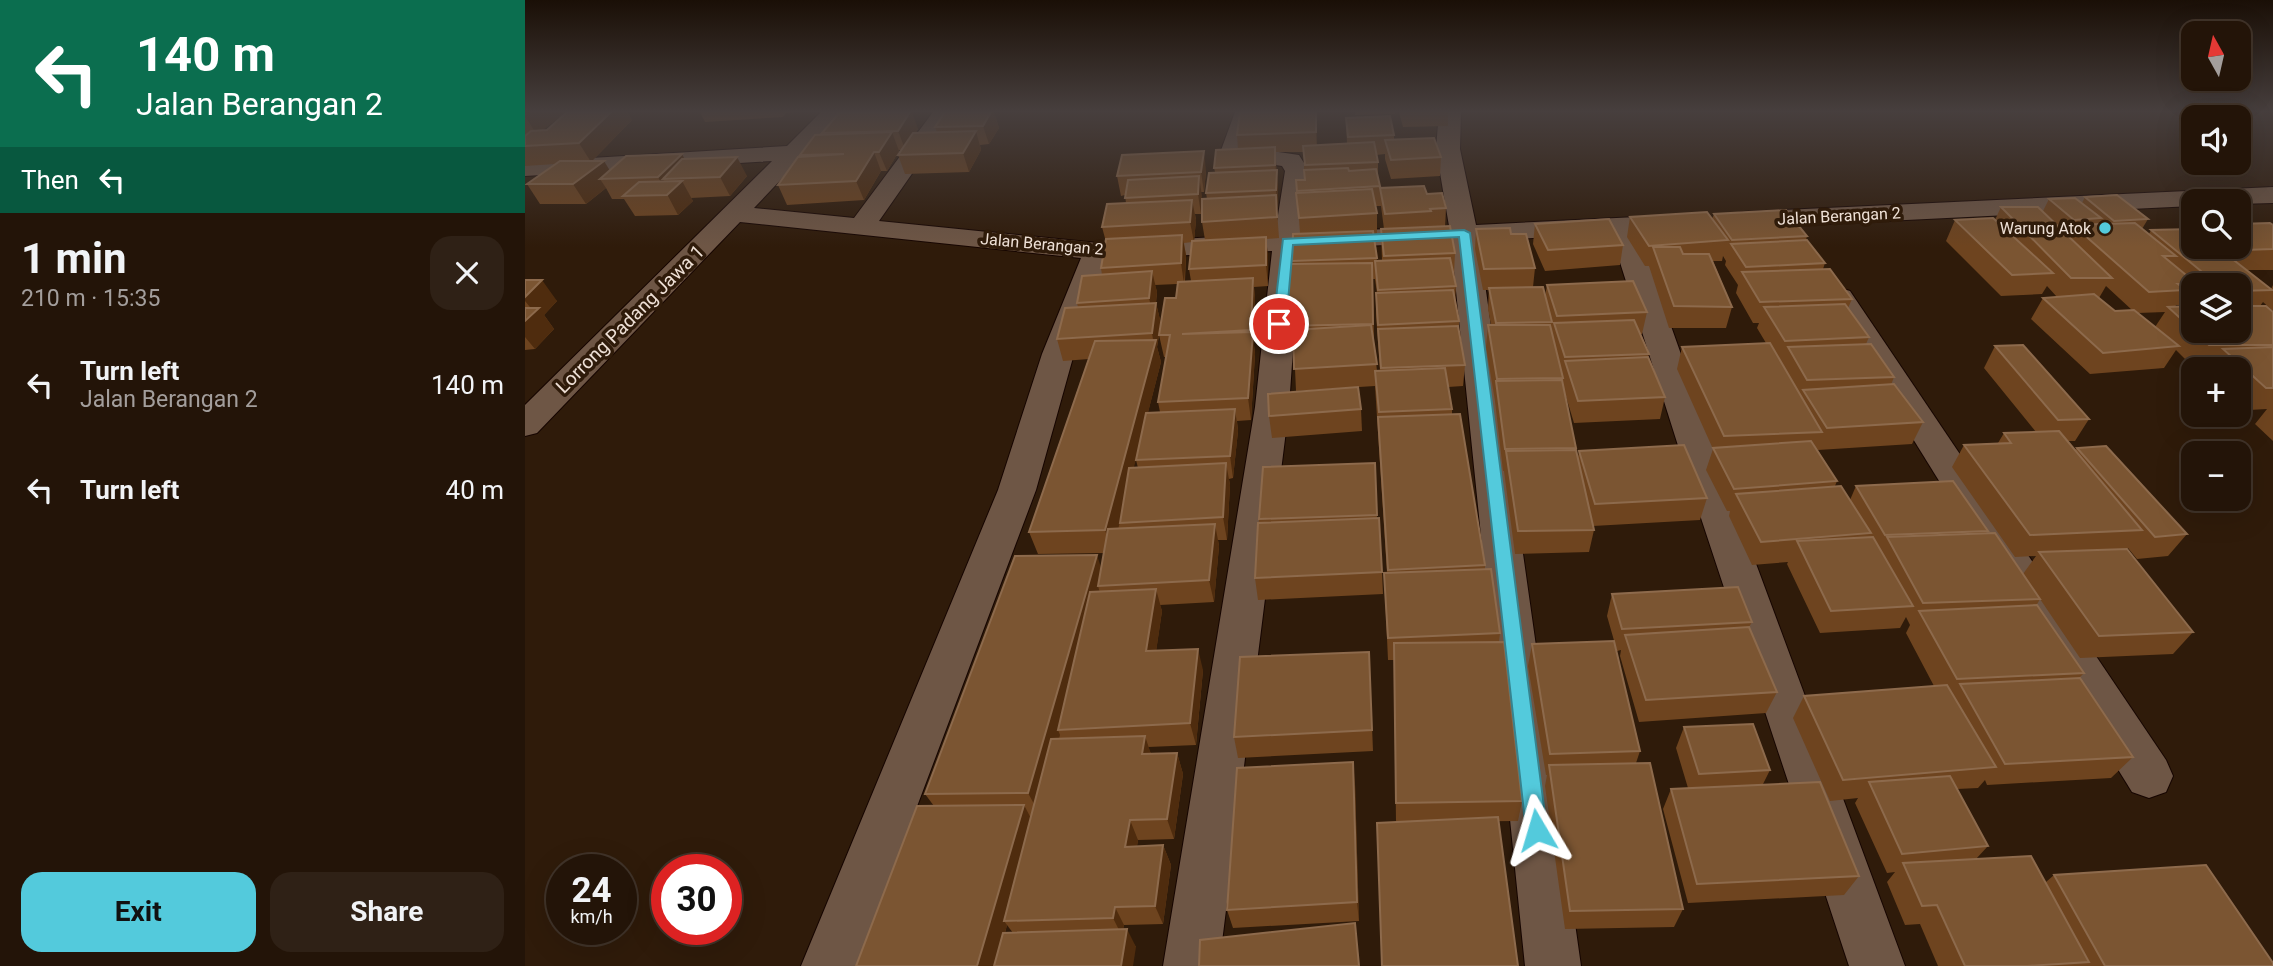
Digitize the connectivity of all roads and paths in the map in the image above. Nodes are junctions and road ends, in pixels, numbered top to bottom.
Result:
1 (724, 157) edge
2 (788, 157) edge
3 (911, 157) edge
4 (1266, 157) edge
5 (1450, 157) edge
6 (525, 169) edge
7 (2273, 195) edge
8 (2149, 201) junction
9 (735, 214) junction
10 (1789, 218) junction
11 (2175, 225) dead end
12 (1622, 226) junction
13 (861, 227) junction
14 (1464, 233) junction
15 (1287, 242) junction
16 (1098, 251) junction
17 (525, 425) edge
18 (2148, 776) dead end
19 (829, 966) edge
20 (1191, 966) edge
21 (1553, 966) edge
22 (1877, 966) edge

1 - 6 street
2 - 9 street, Lorrong Padang Jawa 1
3 - 13 street
4 - 15 street
5 - 14 street
7 - 8 street, Jalan Berangan 2
8 - 10 street, Jalan Berangan 2
8 - 11 street
9 - 13 street, Jalan Berangan 2
9 - 17 street, Lorrong Padang Jawa 1
10 - 12 street, Jalan Berangan 2
10 - 18 street
12 - 14 street, Jalan Berangan 2
12 - 22 street
13 - 16 street, Jalan Berangan 2
14 - 15 street, Jalan Berangan 2
14 - 21 street
15 - 16 street, Jalan Berangan 2
15 - 20 street
16 - 19 street

